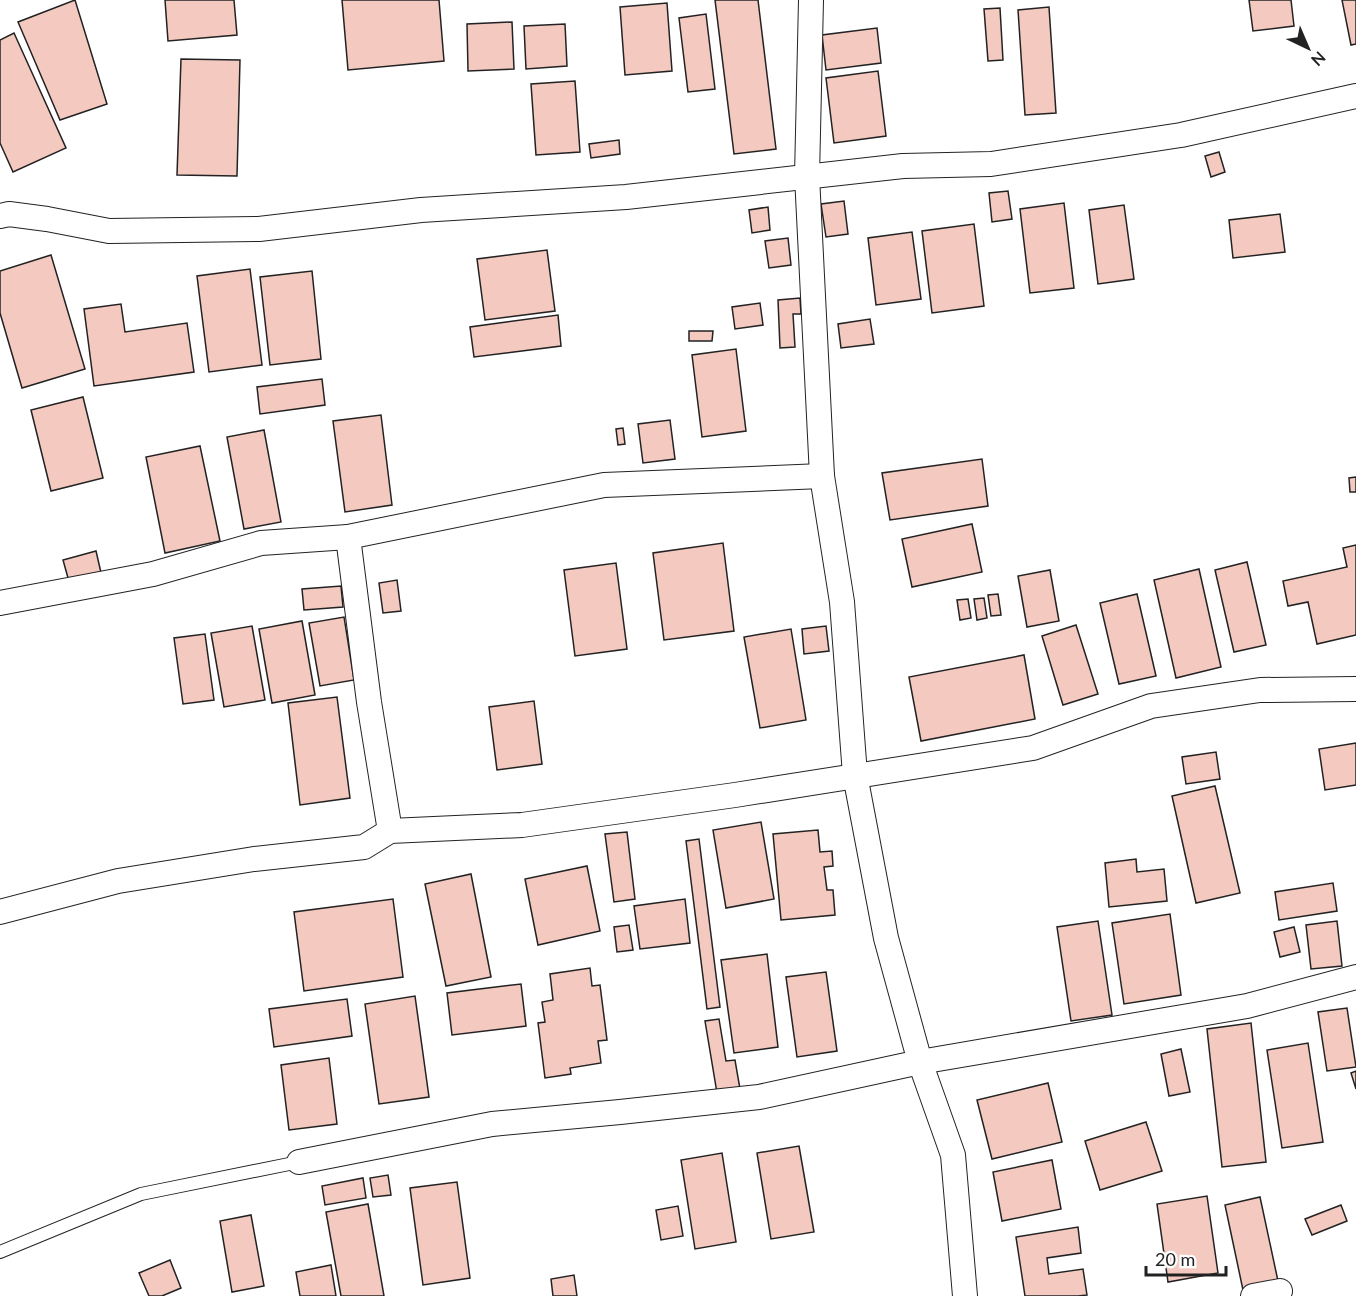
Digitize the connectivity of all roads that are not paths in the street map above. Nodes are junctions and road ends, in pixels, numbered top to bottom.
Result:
1 (811, 0) edge
2 (1356, 96) edge
3 (807, 176) junction
4 (0, 216) edge
5 (822, 476) junction
6 (348, 537) junction
7 (0, 603) edge
8 (1356, 689) edge
9 (855, 775) junction
10 (390, 831) junction
11 (0, 912) edge
12 (1356, 977) edge
13 (920, 1062) junction
14 (299, 1162) joint
15 (0, 1252) edge
16 (1280, 1291) dead end
17 (965, 1296) edge
18 (1253, 1296) edge

1 - 3 street
2 - 3 street
3 - 4 street
3 - 5 street
5 - 6 street
5 - 9 street
6 - 7 street
6 - 10 street
8 - 9 street
9 - 10 street
9 - 13 street
10 - 11 street
12 - 13 street
13 - 14 street
13 - 17 street
14 - 15 lane
16 - 18 street

